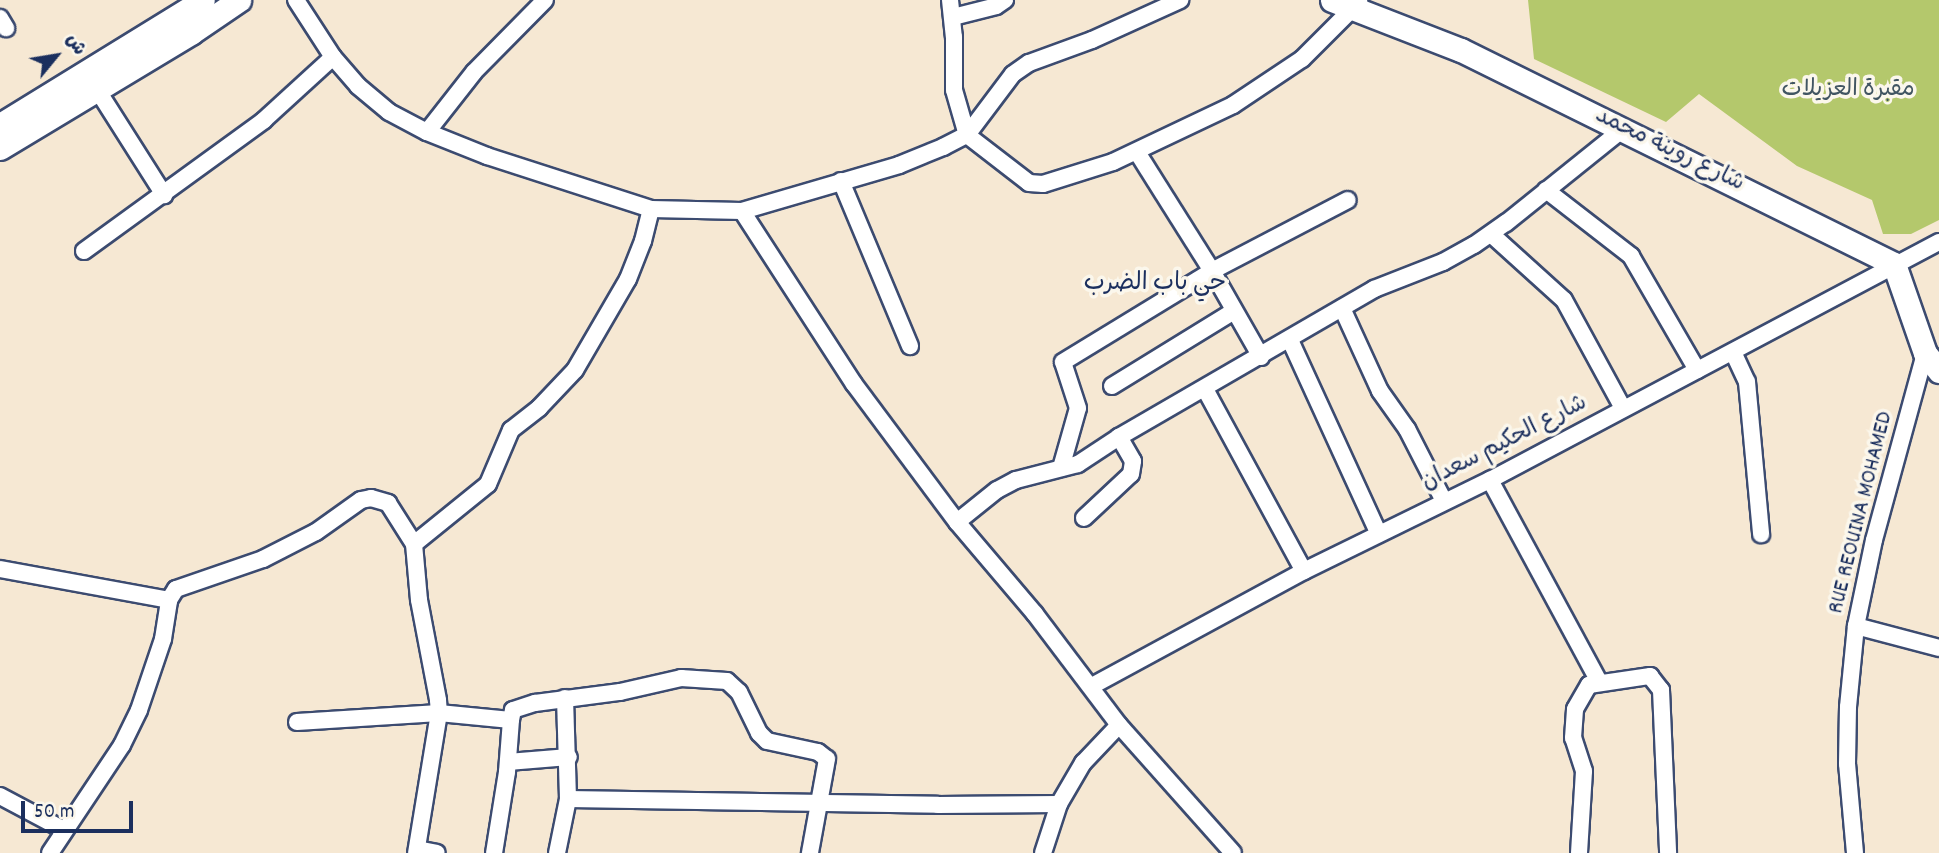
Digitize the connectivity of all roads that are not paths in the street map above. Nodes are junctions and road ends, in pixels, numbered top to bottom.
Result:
1 (203, 0) edge
2 (239, 0) edge
3 (296, 0) edge
4 (545, 0) edge
5 (950, 0) edge
6 (1005, 0) edge
7 (1180, 0) edge
8 (1348, 3) edge
9 (953, 17) junction
10 (333, 57) junction
11 (92, 81) junction
12 (0, 125) edge
13 (1623, 129) junction
14 (427, 132) junction
15 (967, 135) junction
16 (0, 148) edge
17 (1137, 152) junction
18 (841, 180) junction
19 (1546, 190) junction
20 (164, 195) junction
21 (1348, 200) dead end
22 (651, 209) junction
23 (742, 211) junction
24 (1491, 234) junction
25 (1939, 242) edge
26 (84, 251) dead end
27 (1894, 264) junction
28 (1212, 271) junction
29 (1342, 308) junction
30 (1234, 311) junction
31 (1290, 340) junction
32 (910, 346) dead end
33 (1733, 352) junction
34 (1925, 353) junction
35 (1261, 357) junction
36 (1697, 370) junction
37 (1939, 371) edge
38 (1112, 386) dead end
39 (1205, 388) junction
40 (1623, 408) junction
41 (1119, 437) junction
42 (1061, 468) junction
43 (1490, 480) junction
44 (1444, 501) junction
45 (1084, 518) dead end
46 (957, 522) junction
47 (1380, 534) junction
48 (1760, 534) dead end
49 (414, 544) junction
50 (0, 569) edge
51 (1304, 571) junction
52 (169, 600) junction
53 (1856, 626) junction
54 (1939, 648) edge
55 (1599, 682) junction
56 (1092, 686) junction
57 (565, 698) junction
58 (439, 713) junction
59 (510, 720) junction
60 (297, 722) dead end
61 (1119, 725) junction
62 (569, 757) junction
63 (508, 762) junction
64 (0, 796) edge
65 (568, 799) junction
66 (819, 803) junction
67 (1059, 804) junction
68 (64, 830) junction
69 (417, 851) edge
70 (50, 853) edge
71 (437, 853) edge
72 (494, 853) edge
73 (557, 853) edge
74 (810, 853) edge
75 (1043, 853) edge
76 (1233, 853) edge
77 (1579, 853) edge
78 (1668, 853) edge
79 (1855, 853) edge

1 - 11 main road
2 - 11 main road
3 - 10 street
4 - 14 street
5 - 9 street
6 - 9 street
7 - 15 street
8 - 13 main road, شارع روينة محمد
8 - 17 street
9 - 15 street
10 - 14 street
10 - 20 street
11 - 12 main road
11 - 16 main road
11 - 20 street
13 - 19 street
13 - 27 main road, شارع روينة محمد
14 - 22 street
15 - 17 street
15 - 18 street
17 - 28 street
18 - 23 street
18 - 32 street
19 - 24 street
19 - 36 street
20 - 26 street
21 - 28 street
22 - 23 street
22 - 49 street
23 - 46 street
24 - 29 street
24 - 40 street
25 - 27 street, شارع الحكيم سعدان
27 - 33 street, شارع الحكيم سعدان
27 - 34 main road
28 - 30 street
28 - 42 street
29 - 31 street
29 - 44 street
30 - 35 street
30 - 38 street
31 - 35 street
31 - 47 street
33 - 36 street, شارع الحكيم سعدان
33 - 48 street
34 - 37 main road
34 - 53 street, RUE REOUINA MOHAMED
35 - 39 street
36 - 40 street, شارع الحكيم سعدان
39 - 41 street
39 - 51 street
40 - 43 street, شارع الحكيم سعدان
41 - 42 street
41 - 45 street
42 - 46 street
43 - 44 street, شارع الحكيم سعدان
43 - 55 street
44 - 47 street, شارع الحكيم سعدان
46 - 56 street
47 - 51 street, شارع الحكيم سعدان
49 - 52 street
49 - 58 street
50 - 52 street
51 - 56 street, شارع الحكيم سعدان
52 - 68 street
53 - 54 street
53 - 79 street, RUE REOUINA MOHAMED
55 - 77 street
55 - 78 street
56 - 61 street
57 - 59 street
57 - 62 street
57 - 66 street
58 - 59 street
58 - 60 street
58 - 69 street
59 - 63 street
61 - 67 street
61 - 76 street
62 - 63 street
62 - 65 street
63 - 72 street
64 - 68 street
65 - 66 street
65 - 73 street
66 - 67 street
66 - 74 street
67 - 75 street
68 - 70 street
69 - 71 street

